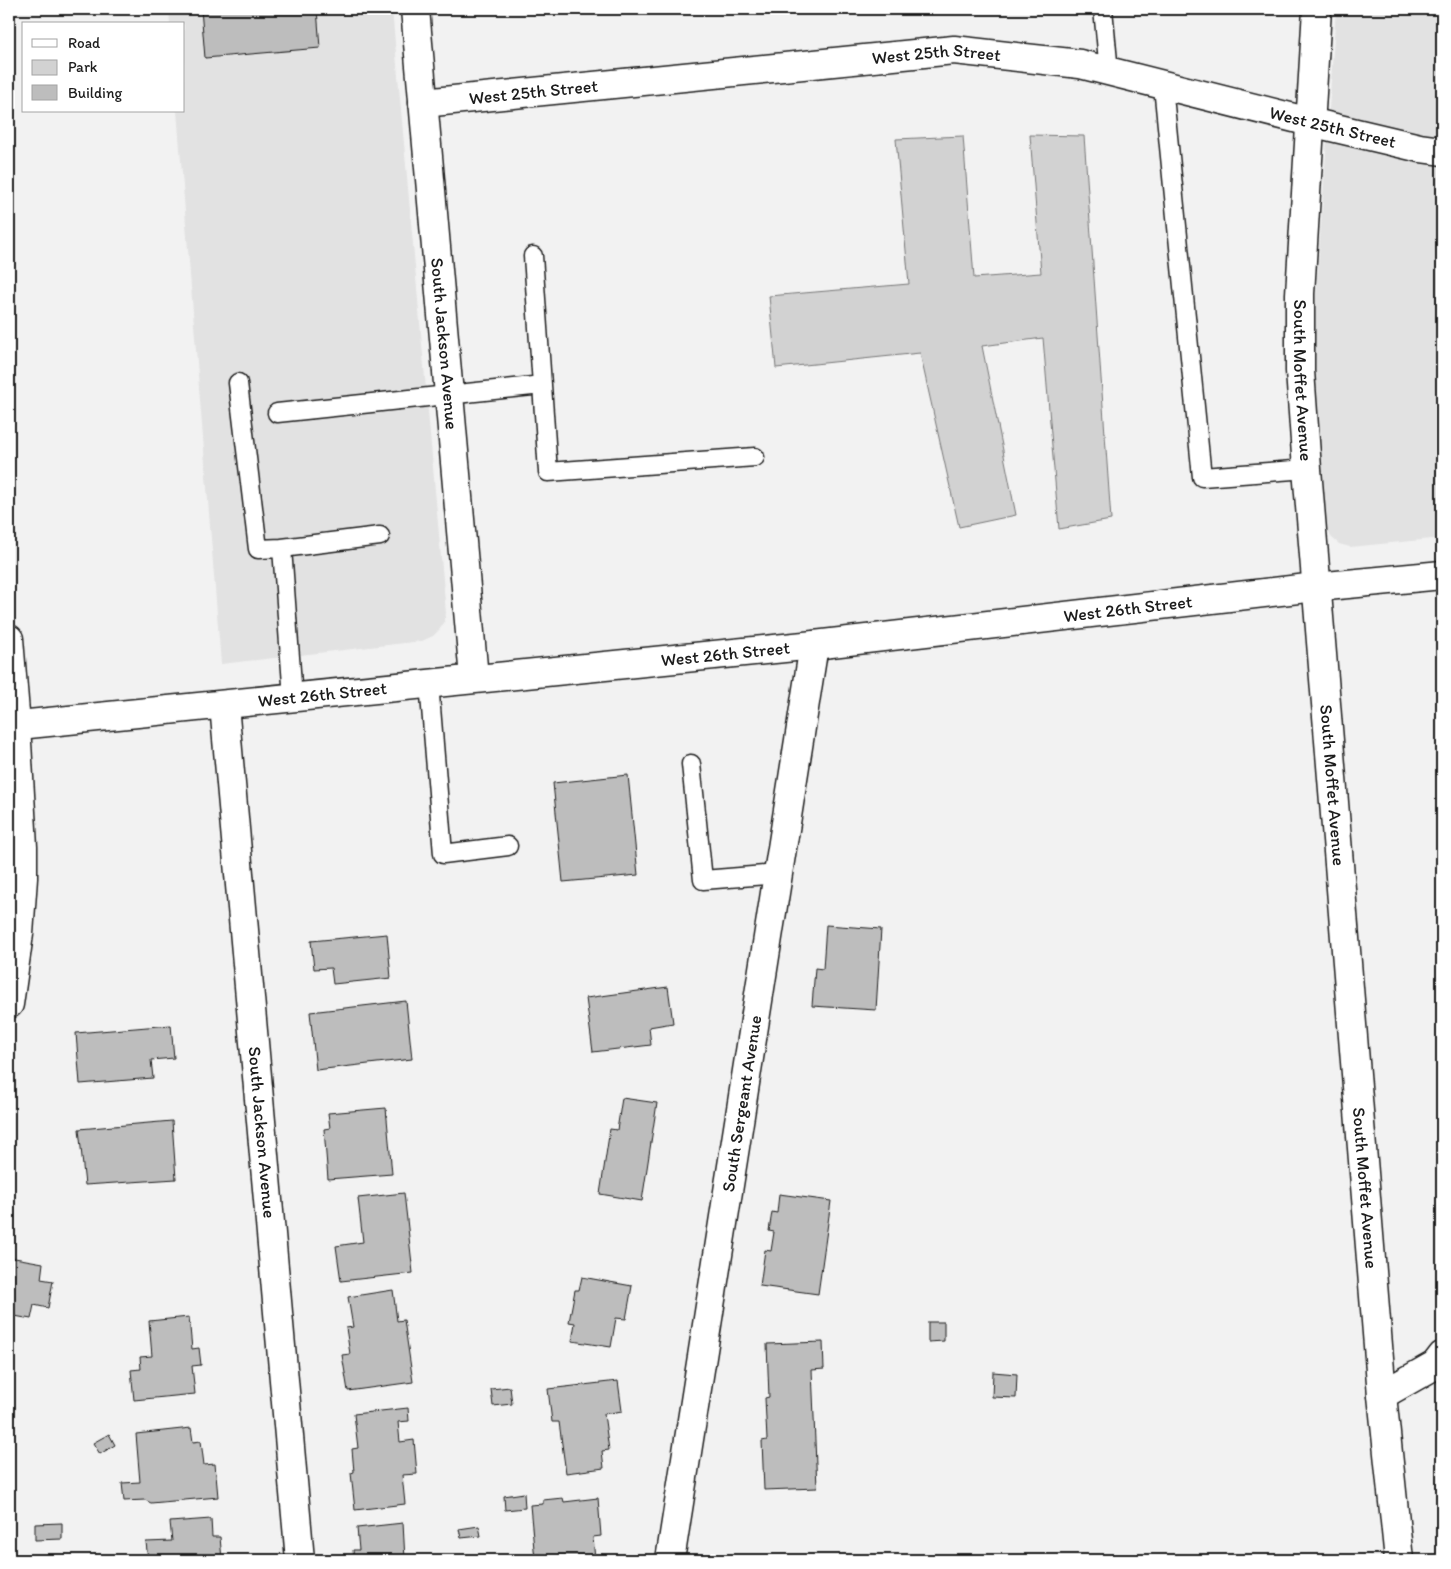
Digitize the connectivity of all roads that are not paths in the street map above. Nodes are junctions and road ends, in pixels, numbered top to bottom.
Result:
1 (415, 9) edge
2 (1103, 9) edge
3 (1317, 9) edge
4 (1108, 72) junction
5 (1164, 86) junction
6 (423, 103) junction
7 (1310, 122) junction
8 (1442, 151) edge
9 (533, 256) dead end
10 (238, 383) dead end
11 (542, 385) junction
12 (449, 394) junction
13 (277, 413) dead end
14 (755, 457) dead end
15 (1307, 468) junction
16 (380, 536) dead end
17 (282, 548) junction
18 (1442, 575) edge
19 (1316, 587) junction
20 (9, 639) edge
21 (814, 645) junction
22 (474, 678) junction
23 (429, 683) junction
24 (293, 698) junction
25 (224, 705) junction
26 (12, 725) edge
27 (691, 764) dead end
28 (508, 846) dead end
29 (778, 874) junction
30 (9, 1004) edge
31 (1442, 1356) edge
32 (1382, 1394) junction
33 (300, 1560) edge
34 (670, 1560) edge
35 (1399, 1560) edge

1 - 6 street, South Jackson Avenue
2 - 4 lane
3 - 7 street, South Moffet Avenue
4 - 5 street, West 25th Street
4 - 6 street, West 25th Street
5 - 7 street, West 25th Street
5 - 15 lane
6 - 12 street, South Jackson Avenue
7 - 8 street, West 25th Street
7 - 15 street, South Moffet Avenue
9 - 11 lane
10 - 17 lane
11 - 12 lane
11 - 14 lane
12 - 13 lane
12 - 22 street, South Jackson Avenue
15 - 19 street, South Moffet Avenue
16 - 17 lane
17 - 24 lane
18 - 19 street, West 26th Street
19 - 21 street, West 26th Street
19 - 32 street, South Moffet Avenue
20 - 26 street
21 - 22 street, West 26th Street
21 - 29 street, South Sergeant Avenue
22 - 23 street, West 26th Street
23 - 24 street, West 26th Street
23 - 28 lane
24 - 25 street, West 26th Street
25 - 26 street, West 26th Street
25 - 33 street, South Jackson Avenue
26 - 30 street
27 - 29 lane
29 - 34 street, South Sergeant Avenue
31 - 32 street
32 - 35 street, South Moffet Avenue

